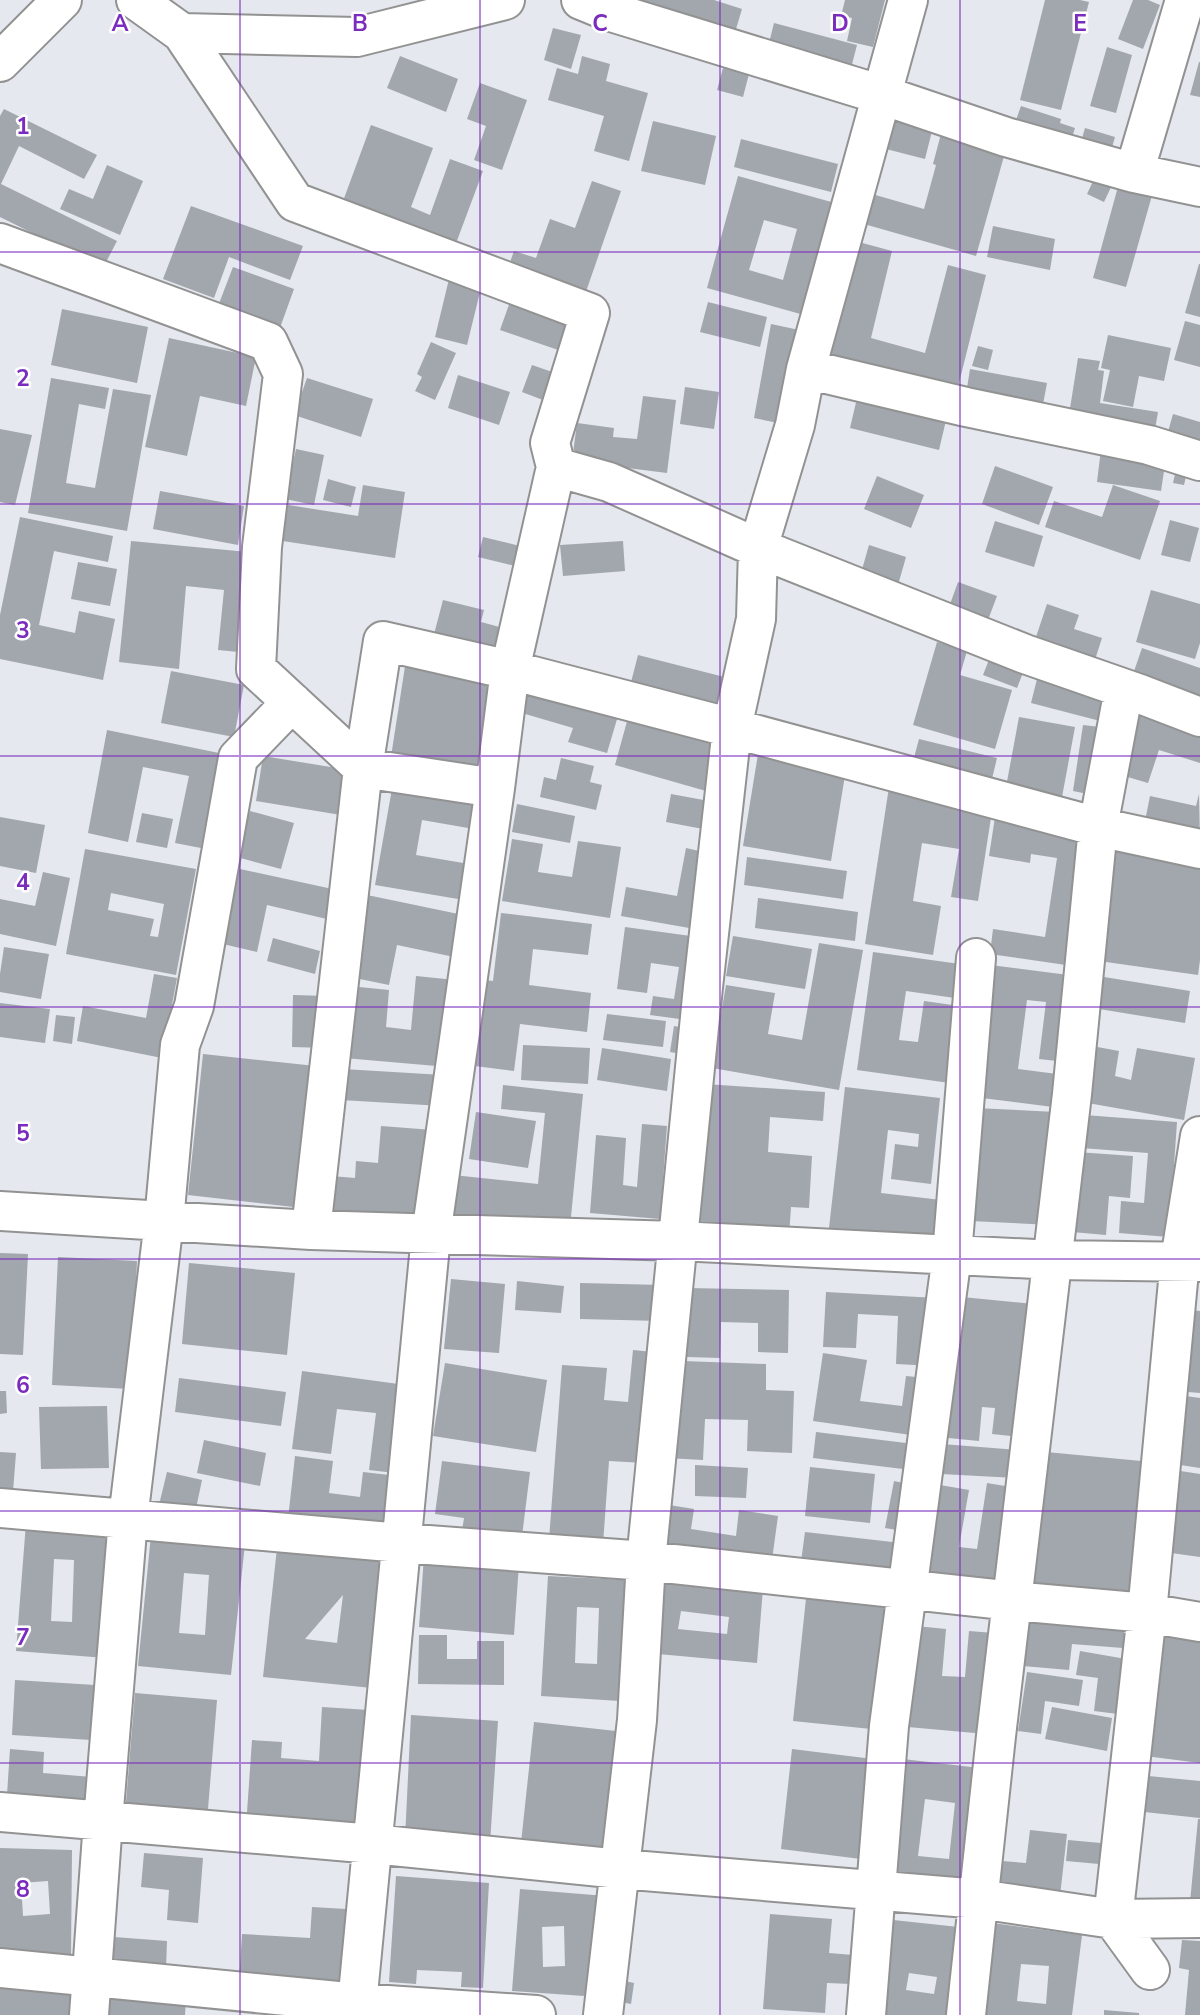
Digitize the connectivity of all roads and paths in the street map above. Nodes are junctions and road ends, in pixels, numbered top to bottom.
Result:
1 (61, 0) edge
2 (136, 0) edge
3 (505, 0) edge
4 (581, 0) edge
5 (908, 0) edge
6 (1185, 0) edge
7 (182, 33) junction
8 (0, 62) edge
9 (882, 95) junction
10 (1134, 173) junction
11 (1200, 187) edge
12 (0, 243) edge
13 (806, 369) junction
14 (1200, 461) edge
15 (556, 467) junction
16 (758, 548) junction
17 (510, 670) junction
18 (1124, 688) junction
19 (292, 702) junction
20 (1200, 717) edge
21 (732, 728) junction
22 (363, 768) junction
23 (495, 788) junction
24 (1098, 827) junction
25 (1200, 849) edge
26 (976, 958) dead end
27 (1200, 1136) edge
28 (0, 1211) edge
29 (164, 1221) junction
30 (312, 1230) junction
31 (431, 1235) junction
32 (678, 1241) junction
33 (952, 1255) junction
34 (1054, 1260) junction
35 (1190, 1261) edge
36 (0, 1508) edge
37 (128, 1519) junction
38 (401, 1543) junction
39 (646, 1561) junction
40 (907, 1590) junction
41 (1013, 1601) junction
42 (1147, 1613) junction
43 (1200, 1622) edge
44 (0, 1812) edge
45 (103, 1821) junction
46 (373, 1844) junction
47 (620, 1869) junction
48 (876, 1891) junction
49 (979, 1899) junction
50 (1200, 1918) edge
51 (1113, 1919) junction
52 (0, 1968) edge
53 (1150, 1970) dead end
54 (93, 1977) junction
55 (357, 2009) edge
56 (89, 2015) edge
57 (536, 2015) edge
58 (603, 2015) edge
59 (866, 2015) edge
60 (966, 2015) edge

1 - 8 street
2 - 7 street
3 - 7 street
4 - 9 street
5 - 9 street
6 - 10 street
7 - 15 street
9 - 10 street
9 - 13 street
10 - 11 street
12 - 19 street
13 - 14 street
13 - 16 street
15 - 16 street
15 - 17 street
16 - 18 street
16 - 21 street
17 - 21 street
17 - 22 street
17 - 23 street
18 - 20 street
18 - 24 street
19 - 22 street
19 - 29 street
21 - 24 street
21 - 32 street
22 - 23 street
22 - 30 street
23 - 31 street
24 - 25 street
24 - 34 street
26 - 33 street
27 - 35 street
28 - 29 street
29 - 30 street
29 - 37 street
30 - 31 street
31 - 32 street
31 - 38 street
32 - 33 street
32 - 39 street
33 - 34 street
33 - 40 street
34 - 35 street
34 - 41 street
35 - 42 street
36 - 37 street
37 - 38 street
37 - 45 street
38 - 39 street
38 - 46 street
39 - 40 street
39 - 47 street
40 - 41 street
40 - 48 street
41 - 42 street
41 - 49 street
42 - 43 street
42 - 51 street
44 - 45 street
45 - 46 street
45 - 54 street
46 - 47 street
46 - 55 street
47 - 48 street
47 - 58 street
48 - 49 street
48 - 59 street
49 - 51 street
49 - 60 street
50 - 51 street
51 - 53 street
52 - 54 street
54 - 55 street
54 - 56 street
55 - 57 street

